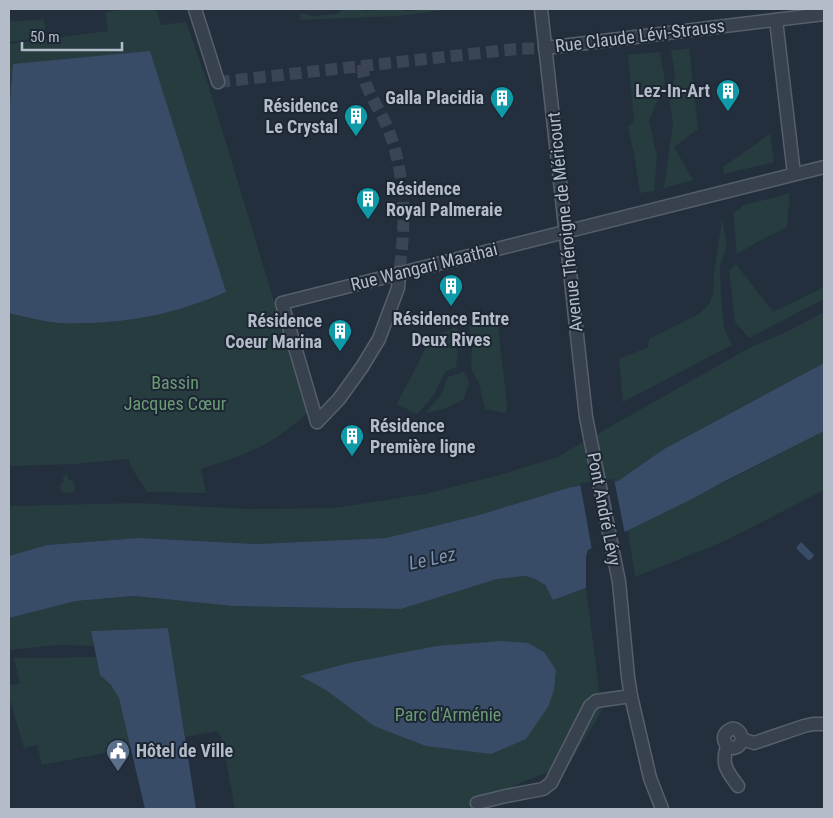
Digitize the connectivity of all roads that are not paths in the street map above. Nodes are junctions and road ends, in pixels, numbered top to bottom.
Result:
1 (195, 9) edge
2 (541, 9) edge
3 (824, 14) edge
4 (776, 20) junction
5 (545, 48) junction
6 (218, 82) dead end
7 (824, 167) edge
8 (794, 174) junction
9 (565, 231) junction
10 (399, 273) junction
11 (589, 435) joint
12 (631, 696) junction
13 (824, 724) edge
14 (738, 786) dead end
15 (477, 803) dead end
16 (662, 809) edge

1 - 6 street
2 - 5 street, Avenue Théroigne de Méricourt
3 - 4 street, Rue Claude Lévi-Strauss
4 - 5 street, Rue Claude Lévi-Strauss
4 - 8 street
5 - 9 street, Avenue Théroigne de Méricourt
7 - 8 street, Rue Wangari Maathai
8 - 9 street, Rue Wangari Maathai
9 - 10 street, Rue Wangari Maathai
9 - 11 street, Avenue Théroigne de Méricourt
10 - 10 street, Rue Wangari Maathai
11 - 12 street, Pont André Lévy
12 - 15 street
12 - 16 street, Pont André Lévy
13 - 14 street

